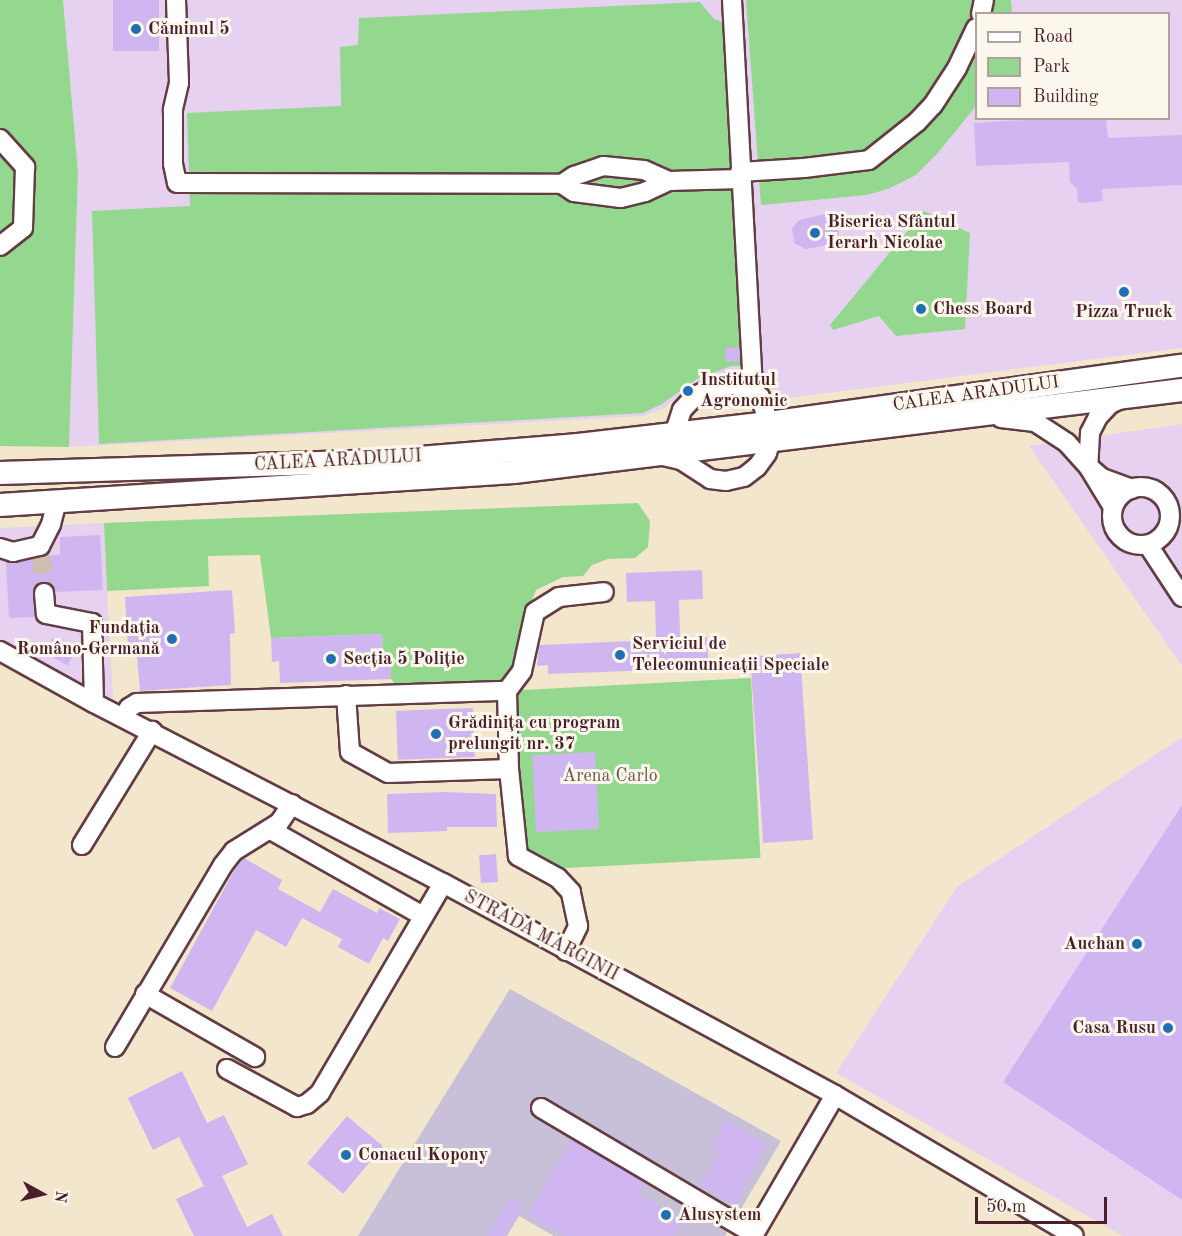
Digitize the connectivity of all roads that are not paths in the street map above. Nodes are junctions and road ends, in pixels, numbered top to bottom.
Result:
1 (176, 0) edge
2 (732, 0) edge
3 (975, 30) edge
4 (0, 139) edge
5 (740, 176) junction
6 (669, 182) junction
7 (562, 184) junction
8 (0, 246) edge
9 (1182, 366) edge
10 (753, 390) junction
11 (1182, 390) edge
12 (1130, 395) junction
13 (960, 416) junction
14 (675, 432) junction
15 (770, 432) junction
16 (646, 455) junction
17 (1088, 466) junction
18 (0, 473) edge
19 (1132, 489) junction
20 (57, 502) junction
21 (0, 505) edge
22 (1113, 507) junction
23 (1176, 516) edge
24 (1148, 545) junction
25 (0, 548) edge
26 (603, 592) dead end
27 (44, 593) tunnel mouth
28 (1182, 597) edge
29 (0, 651) edge
30 (507, 691) junction
31 (346, 695) junction
32 (94, 703) junction
33 (123, 717) junction
34 (152, 731) junction
35 (509, 769) junction
36 (292, 804) junction
37 (271, 830) junction
38 (82, 845) dead end
39 (443, 883) junction
40 (423, 916) junction
41 (566, 951) junction
42 (145, 994) junction
43 (115, 1047) dead end
44 (255, 1057) dead end
45 (227, 1069) dead end
46 (835, 1095) junction
47 (541, 1108) dead end
48 (753, 1235) edge
49 (1074, 1236) edge

1 - 7 street
2 - 5 street
3 - 5 street
4 - 8 street
5 - 6 street
5 - 10 street
6 - 7 street
6 - 7 street
9 - 15 main road, CALEA ARADULUI
10 - 14 street
10 - 15 street
11 - 12 main road, CALEA ARADULUI
12 - 13 main road, CALEA ARADULUI
12 - 17 street
13 - 15 main road, CALEA ARADULUI
13 - 17 street
14 - 15 main road, CALEA ARADULUI
14 - 18 main road, CALEA ARADULUI
15 - 16 main road, CALEA ARADULUI
15 - 16 street, CALEA ARADULUI
16 - 20 main road, CALEA ARADULUI
17 - 19 street
17 - 22 street
19 - 22 street
19 - 23 street
20 - 21 main road, CALEA ARADULUI
20 - 25 street
22 - 24 street
23 - 24 street
24 - 28 street
26 - 30 street
27 - 32 street
29 - 32 street, STRADA MARGINII
30 - 31 street
30 - 35 street
31 - 33 street
31 - 35 street
32 - 33 street, STRADA MARGINII
33 - 34 street, STRADA MARGINII
34 - 36 street, STRADA MARGINII
34 - 38 street
35 - 41 street
36 - 37 street
36 - 39 street, STRADA MARGINII
37 - 40 street
37 - 42 street
39 - 40 street
39 - 41 street, STRADA MARGINII
40 - 45 street
41 - 46 street, STRADA MARGINII
42 - 43 street
42 - 44 street
46 - 48 street
46 - 49 street, STRADA MARGINII
47 - 48 street

